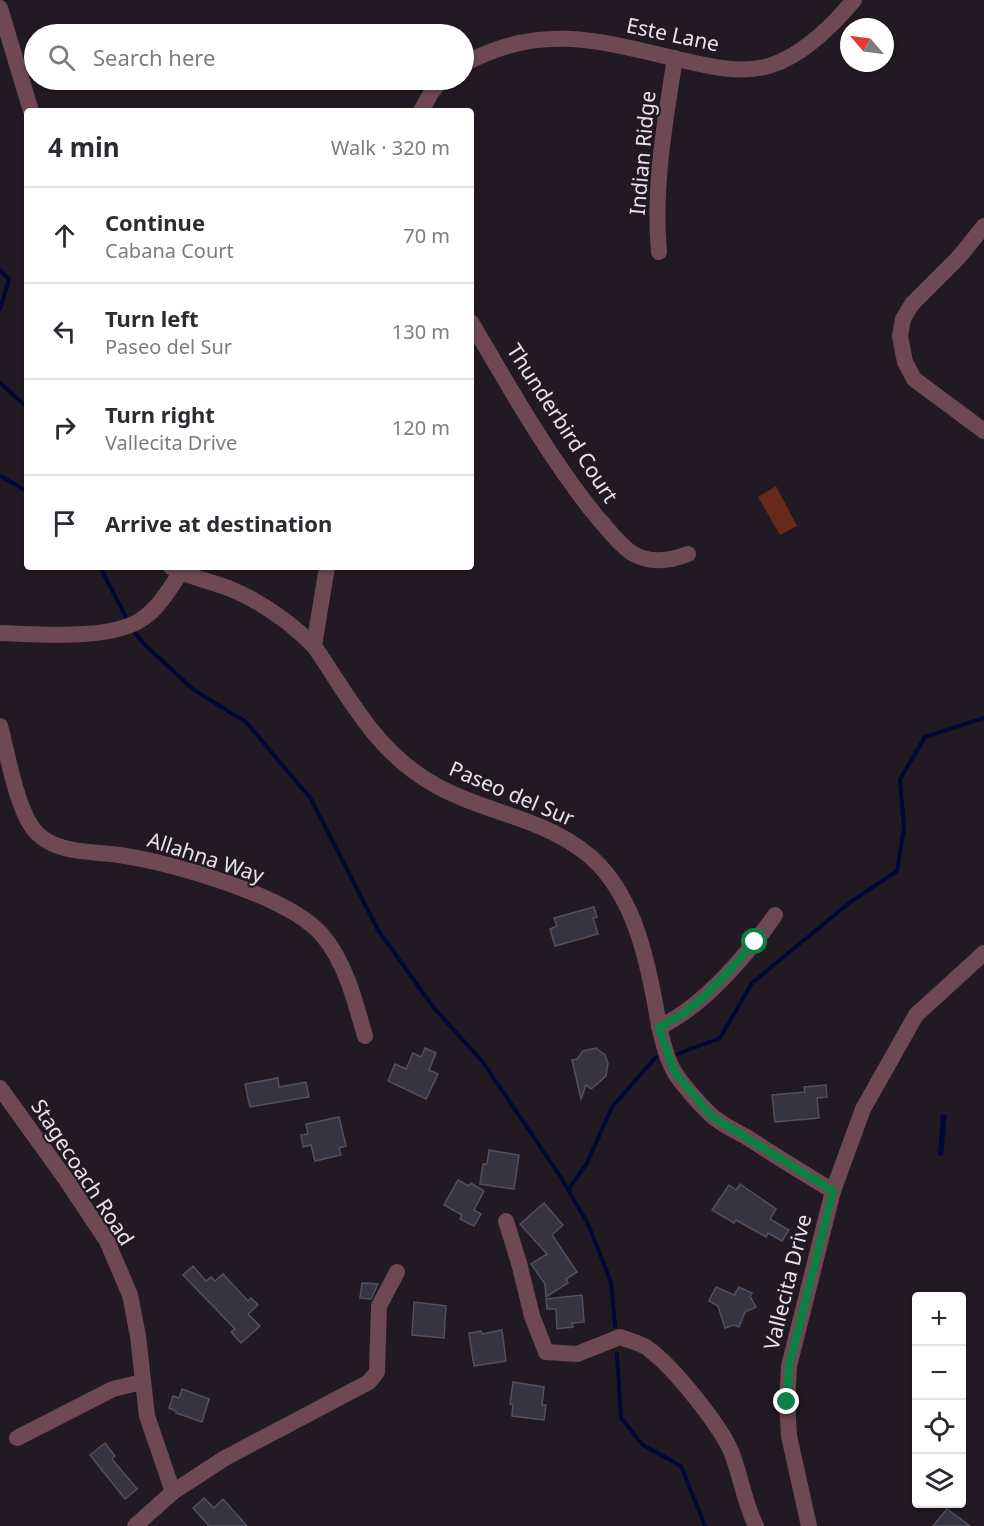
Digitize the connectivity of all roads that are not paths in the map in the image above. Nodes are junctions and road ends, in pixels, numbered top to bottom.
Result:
1 (854, 0) edge
2 (0, 8) edge
3 (675, 58) junction
4 (474, 60) edge
5 (24, 88) edge
6 (25, 90) edge
7 (433, 90) edge
8 (30, 108) edge
9 (423, 108) edge
10 (984, 226) edge
11 (659, 252) dead end
12 (474, 327) edge
13 (984, 431) edge
14 (688, 554) dead end
15 (176, 570) edge
16 (327, 570) edge
17 (0, 633) edge
18 (314, 646) junction
19 (0, 726) edge
20 (776, 915) dead end
21 (984, 952) edge
22 (659, 1027) junction
23 (365, 1036) dead end
24 (0, 1088) edge
25 (833, 1191) junction
26 (506, 1221) dead end
27 (397, 1272) dead end
28 (142, 1382) junction
29 (17, 1438) dead end
30 (173, 1492) junction
31 (135, 1526) edge
32 (756, 1526) edge
33 (809, 1526) edge

1 - 3 street, Este Lane
2 - 5 street
3 - 4 street, Este Lane
3 - 11 street, Indian Ridge
6 - 8 street
7 - 9 street
10 - 13 street
12 - 14 street, Thunderbird Court
15 - 17 street
15 - 18 street, Paseo del Sur
16 - 18 street
18 - 22 street, Paseo del Sur
19 - 23 street, Allahna Way
20 - 22 street
21 - 25 street, Vallecita Drive
22 - 25 street, Paseo del Sur
24 - 28 street, Stagecoach Road
25 - 33 street, Vallecita Drive
26 - 32 street
27 - 30 street
28 - 29 street
28 - 30 street, Stagecoach Road
30 - 31 street

